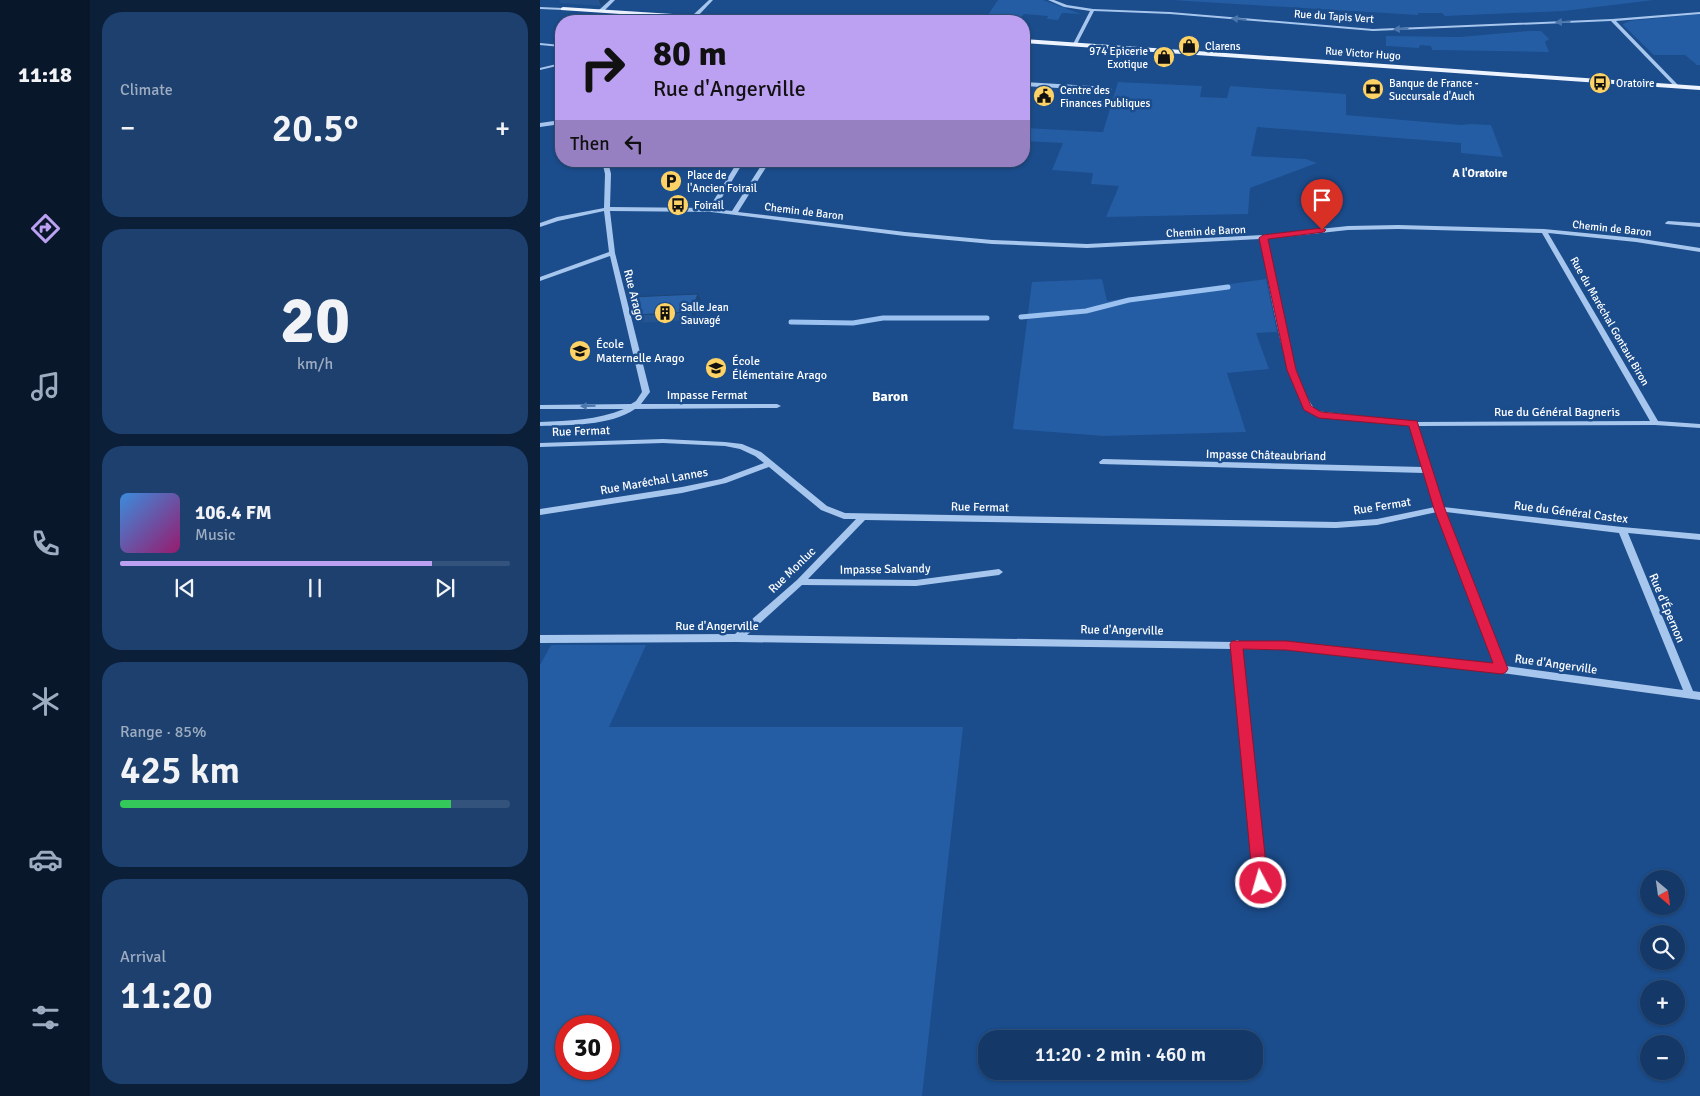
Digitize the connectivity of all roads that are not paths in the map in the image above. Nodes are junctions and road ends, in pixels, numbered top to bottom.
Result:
1 (614, 0) edge
2 (711, 0) edge
3 (1050, 0) edge
4 (540, 8) edge
5 (563, 9) joint
6 (1093, 10) junction
7 (601, 11) junction
8 (1700, 13) edge
9 (663, 15) edge
10 (696, 15) edge
11 (1612, 20) junction
12 (1030, 43) edge
13 (540, 44) edge
14 (1075, 44) junction
15 (555, 45) edge
16 (555, 65) edge
17 (540, 69) edge
18 (1030, 84) edge
19 (1676, 86) junction
20 (1700, 88) edge
21 (1109, 89) dead end
22 (555, 123) edge
23 (540, 125) edge
24 (606, 167) edge
25 (737, 167) edge
26 (763, 167) edge
27 (606, 209) junction
28 (711, 210) junction
29 (734, 213) junction
30 (1668, 223) dead end
31 (540, 225) edge
32 (1700, 225) edge
33 (1544, 231) junction
34 (1263, 238) junction
35 (1700, 250) edge
36 (612, 253) junction
37 (540, 279) edge
38 (636, 406) junction
39 (777, 406) dead end
40 (540, 407) edge
41 (1655, 423) junction
42 (540, 424) edge
43 (1413, 424) junction
44 (1700, 426) edge
45 (540, 445) edge
46 (1103, 462) dead end
47 (770, 464) junction
48 (1428, 470) junction
49 (1440, 509) junction
50 (540, 512) edge
51 (862, 517) junction
52 (1622, 530) junction
53 (1700, 537) edge
54 (999, 572) dead end
55 (800, 582) junction
56 (737, 638) junction
57 (540, 639) edge
58 (1237, 644) junction
59 (1502, 669) junction
60 (1695, 695) edge
61 (1262, 898) dead end

1 - 7 street
2 - 10 street
3 - 6 street, Rue du Tapis Vert
4 - 5 street
5 - 7 main road
11 -> 6 street, Rue du Tapis Vert
6 - 14 street
7 - 9 main road
8 - 11 street, Rue du Tapis Vert
11 - 19 street
12 - 14 main road, Rue Victor Hugo
13 - 15 street
14 - 19 main road, Rue Victor Hugo
16 - 17 street
18 - 21 street
19 - 20 main road, Rue Victor Hugo
22 - 23 street
24 - 27 street
25 - 28 street
26 - 29 street
27 - 28 street
27 - 31 street
27 - 36 street, Rue Arago
28 - 29 street
29 - 34 street, Chemin de Baron
30 - 32 street
33 - 34 street, Chemin de Baron
33 - 35 street, Chemin de Baron
33 - 41 street, Rue du Maréchal Gontaut Biron
34 - 43 street, Rue du Général Bagneris
36 - 37 street
36 - 38 street, Rue Arago
38 - 39 street, Impasse Fermat
38 -> 40 street
38 - 42 street, Rue Fermat
41 - 43 street, Rue du Général Bagneris
41 - 44 street, Rue du Général Bagneris
43 - 48 street
45 - 47 street, Rue Fermat
46 - 48 street, Impasse Châteaubriand
47 - 50 street, Rue Maréchal Lannes
47 - 51 street, Rue Fermat
48 - 49 street
49 - 51 street, Rue Fermat
49 - 52 street, Rue du Général Castex
49 - 59 street
51 - 55 street, Rue Monluc
52 - 53 street, Rue du Général Castex
52 - 60 street, Rue d'Épernon
54 - 55 street, Impasse Salvandy
55 - 56 street, Rue Monluc
56 - 57 street, Rue d'Angerville
56 - 58 street, Rue d'Angerville
58 - 59 street, Rue d'Angerville
58 - 61 street
59 - 60 street, Rue d'Angerville

